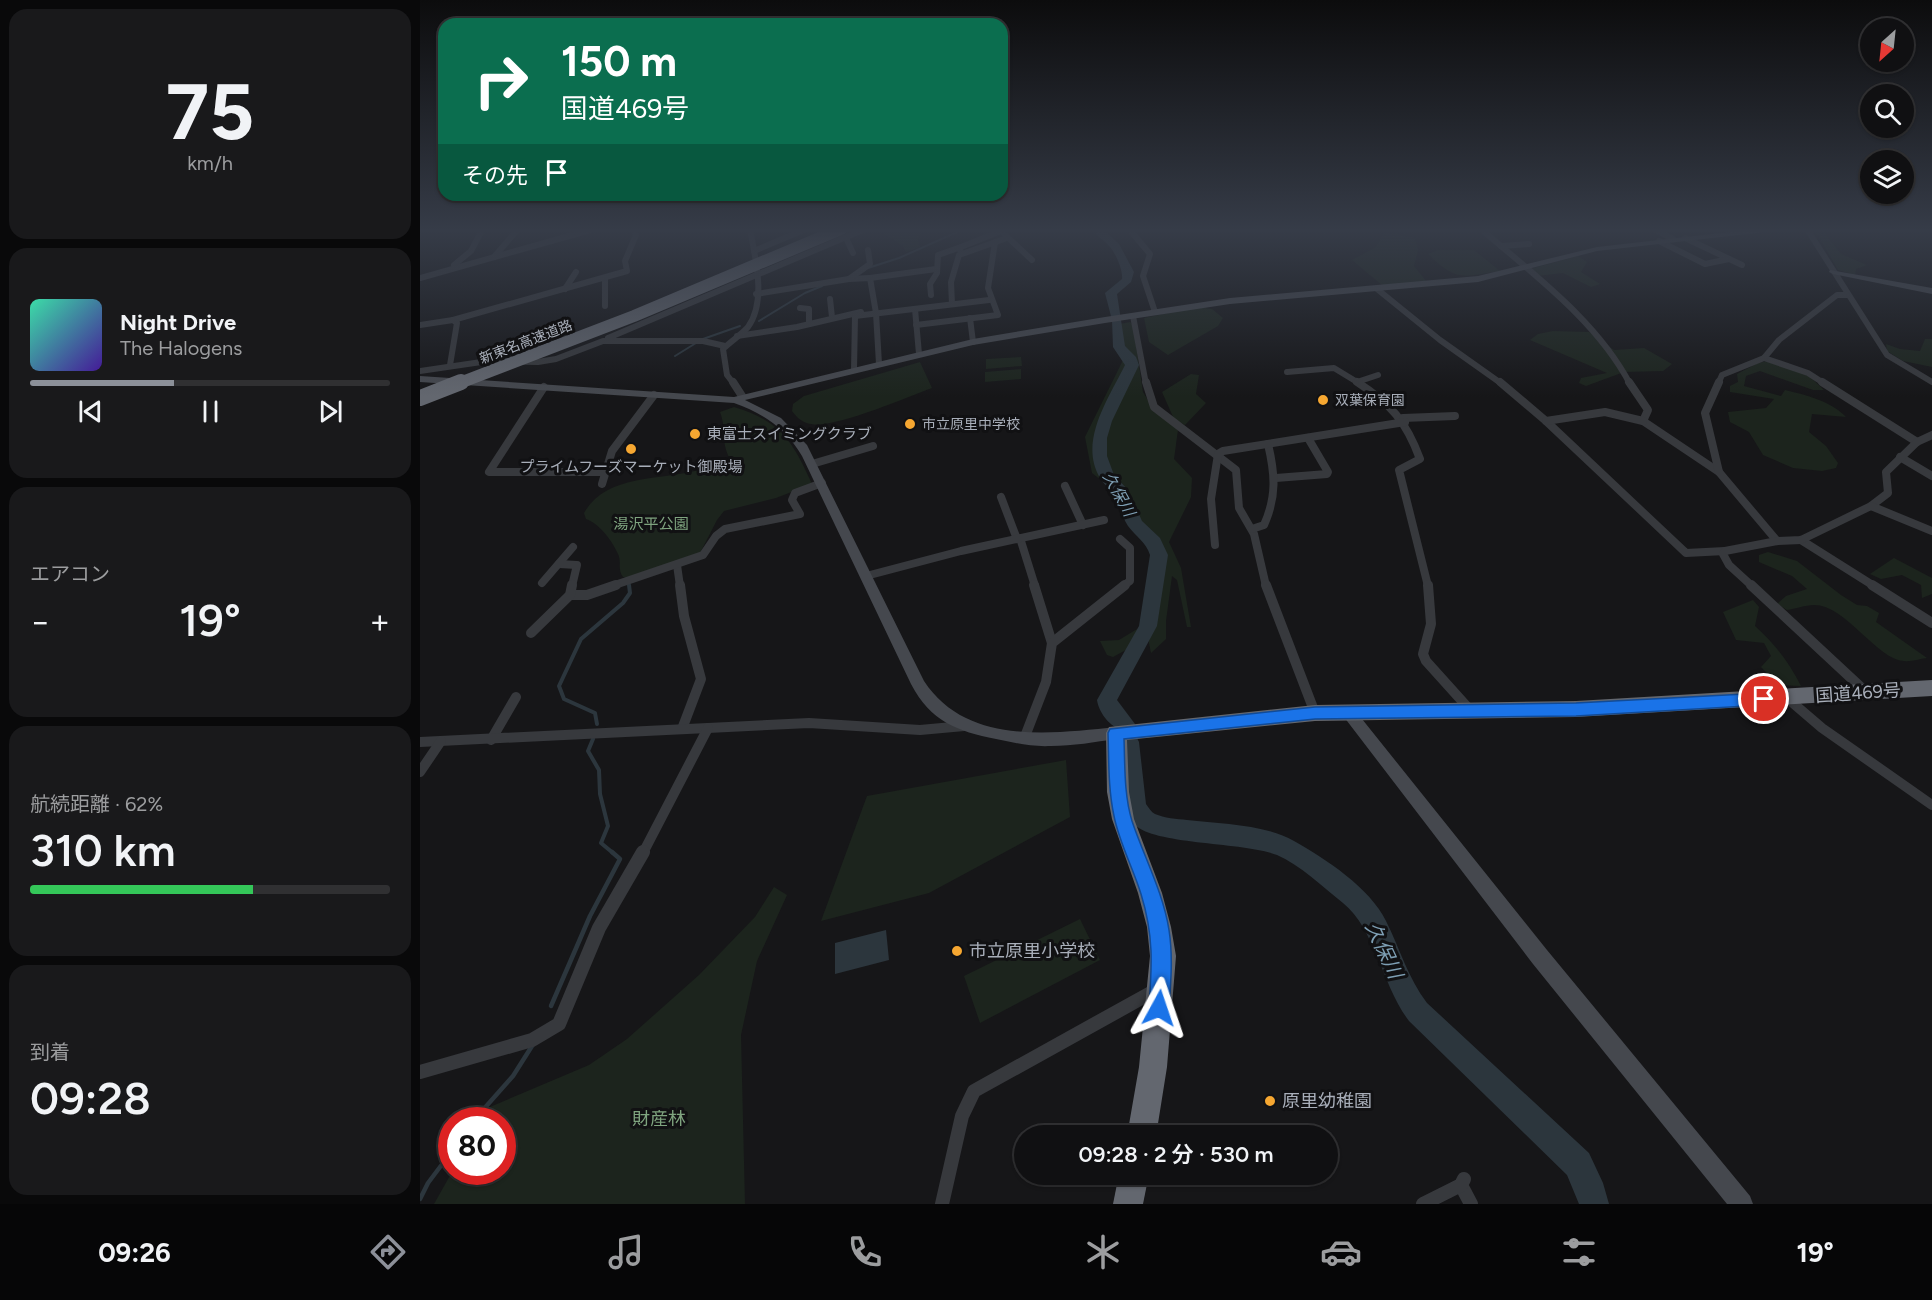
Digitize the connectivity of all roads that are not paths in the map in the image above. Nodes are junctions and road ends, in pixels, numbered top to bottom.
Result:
1 (567, 285) edge
2 (605, 285) edge
3 (695, 285) edge
4 (712, 285) edge
5 (735, 285) edge
6 (756, 285) edge
7 (811, 285) edge
8 (871, 285) edge
9 (930, 285) edge
10 (951, 285) edge
11 (987, 285) edge
12 (1146, 285) edge
13 (1416, 285) edge
14 (1544, 285) edge
15 (1841, 285) edge
16 (1901, 285) edge
17 (579, 286) joint
18 (565, 289) junction
19 (1377, 289) junction
20 (1932, 290) edge
21 (756, 294) junction
22 (931, 295) dead end
23 (1847, 295) junction
24 (572, 297) dead end
25 (830, 299) dead end
26 (989, 300) junction
27 (952, 304) junction
28 (605, 306) dead end
29 (800, 308) dead end
30 (915, 309) junction
31 (875, 312) junction
32 (1155, 312) junction
33 (832, 316) junction
34 (1133, 316) junction
35 (970, 318) junction
36 (453, 320) junction
37 (809, 324) junction
38 (916, 325) junction
39 (420, 326) edge
40 (737, 336) junction
41 (603, 341) junction
42 (973, 342) junction
43 (725, 346) junction
44 (919, 354) junction
45 (1764, 358) junction
46 (879, 364) junction
47 (450, 365) junction
48 (854, 370) junction
49 (420, 371) edge
50 (1287, 372) dead end
51 (1378, 375) dead end
52 (420, 379) edge
53 (1357, 382) junction
54 (1932, 382) edge
55 (544, 387) junction
56 (420, 392) edge
57 (654, 395) junction
58 (420, 398) edge
59 (739, 398) junction
60 (1455, 416) dead end
61 (1404, 420) junction
62 (1546, 421) junction
63 (1643, 421) junction
64 (1932, 435) edge
65 (1308, 438) junction
66 (1917, 442) junction
67 (1268, 444) junction
68 (873, 447) dead end
69 (1218, 454) junction
70 (1900, 457) junction
71 (812, 464) junction
72 (605, 472) junction
73 (1719, 472) junction
74 (1932, 477) edge
75 (1276, 478) junction
76 (822, 483) junction
77 (603, 484) dead end
78 (1065, 486) dead end
79 (1001, 497) dead end
80 (1871, 506) junction
81 (1104, 520) dead end
82 (1083, 525) junction
83 (1252, 529) junction
84 (1932, 531) edge
85 (1019, 539) junction
86 (1120, 539) dead end
87 (1801, 540) junction
88 (1777, 541) junction
89 (1215, 544) dead end
90 (573, 548) dead end
91 (1725, 551) junction
92 (560, 564) junction
93 (677, 565) junction
94 (866, 576) junction
95 (542, 583) dead end
96 (570, 595) junction
97 (1932, 623) edge
98 (531, 633) dead end
99 (1052, 643) junction
100 (1932, 688) edge
101 (1867, 693) junction
102 (516, 697) dead end
103 (1787, 698) junction
104 (1471, 711) junction
105 (1315, 713) junction
106 (1349, 713) junction
107 (964, 726) junction
108 (708, 728) junction
109 (682, 729) junction
110 (1116, 733) junction
111 (1024, 739) junction
112 (491, 740) junction
113 (441, 741) junction
114 (420, 742) edge
115 (420, 772) edge
116 (1932, 805) edge
117 (1161, 988) junction
118 (420, 1072) edge
119 (1143, 1125) edge
120 (1132, 1185) edge
121 (942, 1204) edge
122 (1128, 1204) edge
123 (1423, 1204) edge
124 (1471, 1204) edge
125 (1742, 1204) edge

1 - 18 street
2 - 28 street
3 - 56 highway, 新東名高速道路, bridge
4 - 58 highway, 新東名高速道路, bridge
5 - 41 street
6 - 21 street
7 - 21 street
8 - 31 street
9 - 22 street
10 - 27 street
11 - 26 street
12 - 32 street
13 - 19 street
14 - 63 street
15 - 23 street
16 - 20 street
17 - 18 street
17 - 24 street
18 - 36 street
19 - 32 street
19 - 62 street
21 - 40 street
23 - 45 street
23 - 54 street
25 - 33 street
26 - 27 street
26 - 35 street
27 - 30 street
29 - 37 street
30 - 31 street
30 - 38 street
31 - 33 street
31 - 46 street
31 - 48 street
32 - 34 street
33 - 37 street
34 - 42 street
34 - 69 street
35 - 38 street
35 - 42 street
36 - 39 street
36 - 47 street
37 - 40 street
38 - 44 street
40 - 43 street
41 - 43 street
41 - 47 street
42 - 44 street
43 - 59 street
44 - 46 street
45 - 66 street
45 - 73 street
46 - 48 street
47 - 49 street
48 - 59 street
50 - 53 street
51 - 53 street
52 - 55 street
53 - 61 street
55 - 57 street
55 - 72 street
57 - 59 street
57 - 72 street
59 - 71 street
60 - 61 street
61 - 65 street
61 - 104 street
62 - 63 street
62 - 91 street
63 - 73 street
64 - 66 street
65 - 67 street
65 - 75 street
66 - 70 street
67 - 69 street
67 - 75 street
68 - 71 street
69 - 83 street
69 - 89 street
70 - 74 street
70 - 80 street
71 - 76 street
72 - 77 street
73 - 88 street
75 - 83 street
76 - 93 street
76 - 94 street
78 - 82 street
79 - 85 street
80 - 84 street
80 - 87 street
81 - 82 street
82 - 85 street
83 - 105 street
85 - 94 street
85 - 99 street
86 - 99 street
87 - 88 street
87 - 97 street
88 - 91 street
90 - 92 street
91 - 101 street
92 - 95 street
92 - 96 street
93 - 96 street
93 - 109 street
94 - 107 street
96 - 98 street
99 - 111 street
100 - 101 highway, 国道469号
101 - 103 highway, 国道469号
102 - 112 street
103 - 104 highway, 国道469号
103 - 116 street
104 - 106 highway, 国道469号
105 - 106 highway, 国道469号
105 - 110 highway, 国道469号
106 - 125 street
107 - 108 street
107 - 111 street
108 - 109 street
108 - 118 street
109 - 112 street
110 - 111 street
110 - 117 highway
112 - 113 street
113 - 114 street
113 - 115 street
117 - 119 highway
117 - 121 street
120 - 122 highway
123 - 124 street

